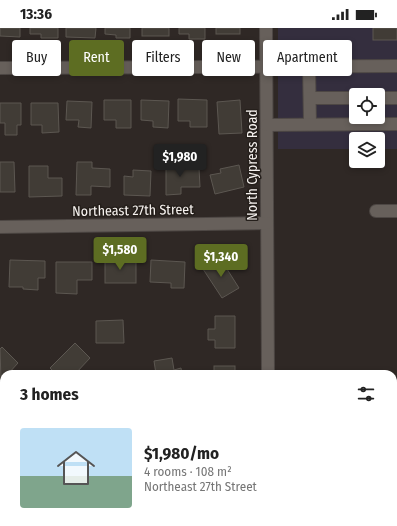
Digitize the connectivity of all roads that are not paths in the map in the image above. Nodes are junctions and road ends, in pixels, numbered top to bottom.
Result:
1 (266, 28) edge
2 (266, 40) edge
3 (397, 66) edge
4 (352, 67) edge
5 (0, 68) edge
6 (263, 68) edge
7 (266, 76) edge
8 (309, 76) edge
9 (310, 98) junction
10 (349, 98) edge
11 (385, 98) edge
12 (397, 98) edge
13 (310, 124) junction
14 (397, 124) edge
15 (267, 125) junction
16 (376, 211) dead end
17 (397, 211) edge
18 (267, 223) junction
19 (0, 227) edge
20 (268, 370) edge

1 - 2 street, North Cypress Road
3 - 4 street
5 - 6 street
7 - 15 street, North Cypress Road
8 - 9 street
9 - 10 street
9 - 13 street
11 - 12 street
13 - 14 street
13 - 15 street
15 - 18 street, North Cypress Road
16 - 17 street
18 - 19 street, Northeast 27th Street
18 - 20 street, North Cypress Road

